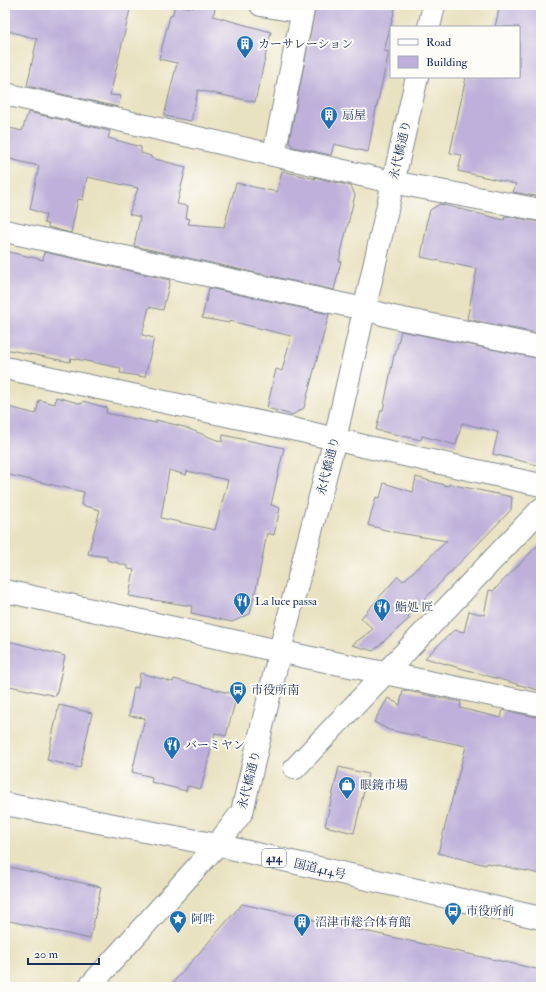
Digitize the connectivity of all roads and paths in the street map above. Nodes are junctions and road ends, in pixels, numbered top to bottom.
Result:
1 (261, 5) edge
2 (434, 5) edge
3 (303, 9) edge
4 (429, 26) edge
5 (417, 78) edge
6 (5, 94) edge
7 (274, 154) junction
8 (392, 182) junction
9 (541, 210) edge
10 (5, 231) edge
11 (364, 309) junction
12 (541, 347) edge
13 (5, 368) edge
14 (335, 439) junction
15 (541, 484) edge
16 (541, 509) edge
17 (5, 591) edge
18 (280, 650) junction
19 (387, 672) junction
20 (541, 705) edge
21 (295, 768) dead end
22 (5, 804) edge
23 (217, 845) junction
24 (541, 918) edge
25 (89, 987) edge

1 - 3 main road
2 - 4 main road
3 - 7 main road
5 - 8 main road, 永代橋通り
6 - 7 main road
7 - 8 main road
8 - 9 main road
8 - 11 main road, 永代橋通り
10 - 11 main road
11 - 12 main road
11 - 14 main road, 永代橋通り
13 - 14 main road
14 - 15 main road
14 - 18 main road, 永代橋通り
16 - 19 main road
17 - 18 main road
18 - 19 main road
18 - 23 main road, 永代橋通り
19 - 20 main road
19 - 21 main road
22 - 23 main road, 国道414号 / 414
23 - 24 main road, 国道414号 / 414
23 - 25 main road, 永代橋通り

